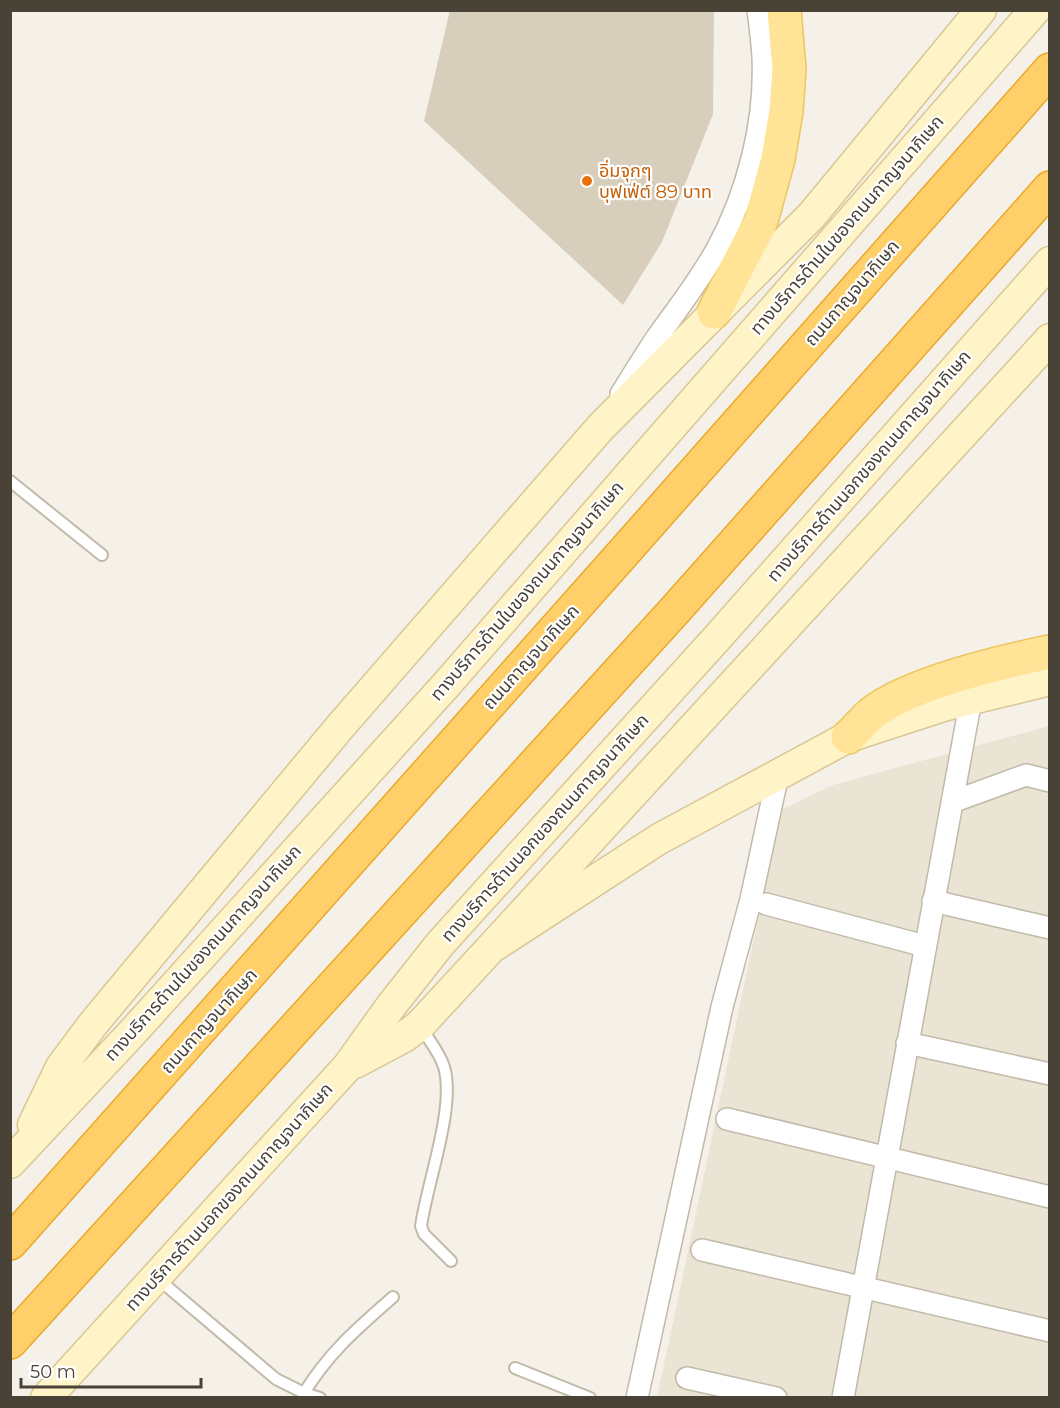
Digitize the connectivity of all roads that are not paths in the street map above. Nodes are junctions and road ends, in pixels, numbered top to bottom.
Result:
1 (758, 10) edge
2 (784, 10) edge
3 (981, 10) edge
4 (1035, 10) edge
5 (1050, 70) edge
6 (1050, 188) edge
7 (1050, 262) edge
8 (714, 312) junction
9 (1050, 339) edge
10 (600, 428) junction
11 (10, 481) edge
12 (102, 555) dead end
13 (1050, 652) edge
14 (1050, 680) edge
15 (971, 699) junction
16 (848, 737) junction
17 (778, 774) junction
18 (1050, 780) edge
19 (952, 802) junction
20 (933, 901) junction
21 (766, 904) dead end
22 (1050, 928) edge
23 (925, 946) junction
24 (491, 948) junction
25 (420, 1024) junction
26 (907, 1043) junction
27 (348, 1066) junction
28 (1050, 1074) edge
29 (727, 1119) dead end
30 (886, 1157) junction
31 (14, 1159) edge
32 (1050, 1197) edge
33 (10, 1243) edge
34 (702, 1250) dead end
35 (450, 1261) dead end
36 (156, 1278) junction
37 (861, 1287) junction
38 (393, 1297) dead end
39 (1050, 1331) edge
40 (10, 1342) edge
41 (515, 1368) dead end
42 (687, 1378) dead end
43 (304, 1393) junction
44 (46, 1398) edge
45 (320, 1398) edge
46 (590, 1398) edge
47 (637, 1398) edge
48 (776, 1398) edge
49 (843, 1398) edge

1 - 10 street
2 - 8 main road
3 - 8 main road
4 - 31 main road, ทางบริการด้านในของถนนกาญจนาภิเษก
5 - 33 highway, ถนนกาญจนาภิเษก
6 - 40 highway
7 - 27 main road, ทางบริการด้านนอกของถนนกาญจนาภิเษก
8 - 10 main road
9 - 24 main road
10 - 31 main road
11 - 12 lane
13 - 16 main road
14 - 15 main road
15 - 16 main road
15 - 19 street
16 - 17 main road
17 - 24 main road
17 - 47 street
18 - 19 street
19 - 20 street
20 - 22 street
20 - 23 street
21 - 23 street
23 - 26 street
24 - 25 main road
25 - 27 main road
25 - 35 lane
26 - 28 street
26 - 30 street
27 - 36 main road, ทางบริการด้านนอกของถนนกาญจนาภิเษก
29 - 30 street
30 - 32 street
30 - 37 street
34 - 37 street
36 - 43 lane
36 - 44 main road, ทางบริการด้านนอกของถนนกาญจนาภิเษก
37 - 39 street
37 - 49 street
38 - 43 lane
41 - 46 lane
42 - 48 street
43 - 45 lane

